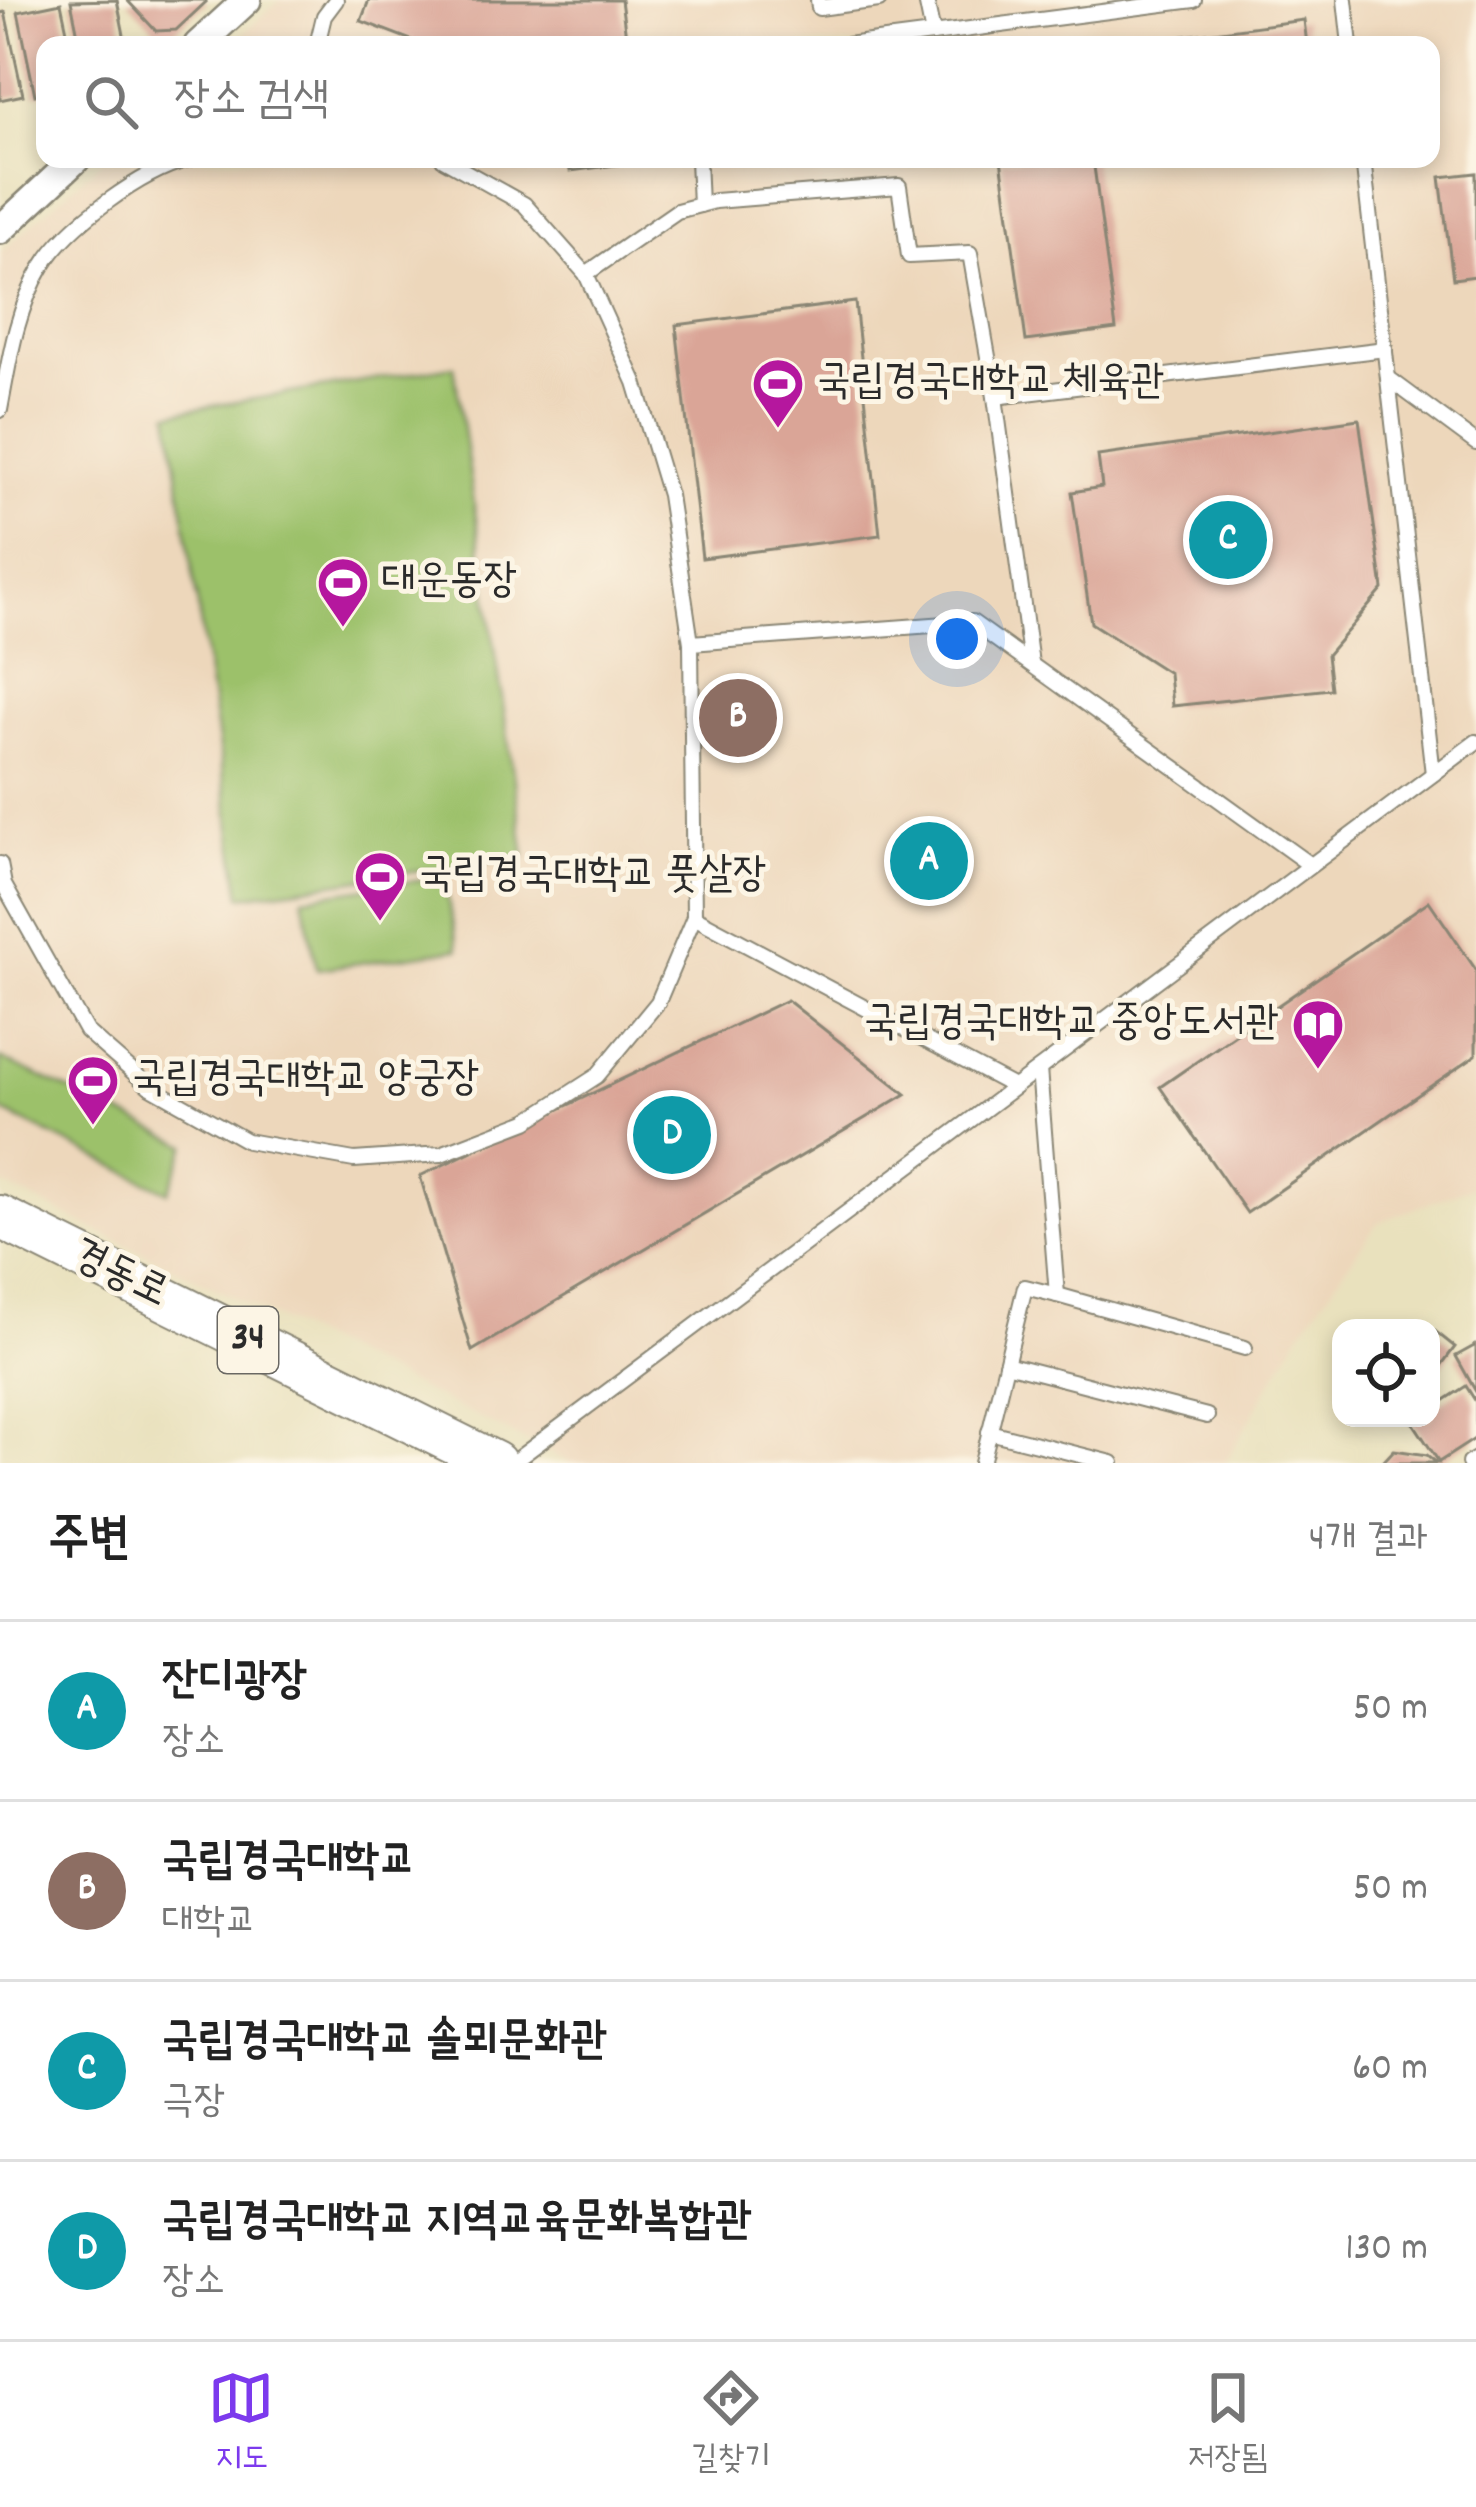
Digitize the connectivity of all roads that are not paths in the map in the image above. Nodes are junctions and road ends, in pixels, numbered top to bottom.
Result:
1 (337, 0) edge
2 (818, 0) edge
3 (880, 0) edge
4 (926, 0) edge
5 (1194, 0) edge
6 (1345, 0) edge
7 (244, 1) edge
8 (933, 34) junction
9 (208, 36) edge
10 (319, 36) edge
11 (918, 36) edge
12 (1349, 36) edge
13 (66, 168) edge
14 (167, 168) edge
15 (459, 168) edge
16 (698, 168) edge
17 (1364, 168) edge
18 (700, 205) junction
19 (0, 230) edge
20 (586, 274) junction
21 (1384, 350) junction
22 (1388, 378) junction
23 (995, 397) junction
24 (0, 410) edge
25 (1476, 442) edge
26 (691, 643) junction
27 (1031, 664) junction
28 (1476, 742) edge
29 (1432, 774) junction
30 (0, 864) edge
31 (1310, 866) junction
32 (2, 884) edge
33 (694, 917) junction
34 (1039, 1069) junction
35 (1014, 1087) junction
36 (0, 1217) edge
37 (1057, 1295) junction
38 (1245, 1348) dead end
39 (1006, 1364) junction
40 (1207, 1416) dead end
41 (989, 1432) junction
42 (496, 1463) edge
43 (512, 1463) edge
44 (982, 1463) edge
45 (1112, 1463) edge

1 - 10 lane
2 - 3 lane
4 - 8 lane
5 - 8 lane
6 - 12 lane
7 - 9 street
8 - 11 lane
13 - 19 street
14 - 24 lane
15 - 20 lane
16 - 18 lane
17 - 21 lane
18 - 20 lane
18 - 23 lane
20 - 26 lane
21 - 22 lane
21 - 23 lane
22 - 25 lane
22 - 29 lane
23 - 27 lane
26 - 27 lane
26 - 33 lane
27 - 31 lane
28 - 29 lane
29 - 31 lane
30 - 32 lane
31 - 34 lane
32 - 33 lane
33 - 35 lane
34 - 35 lane
34 - 37 lane
35 - 43 lane
36 - 42 main road, 경동로 / 34
37 - 38 lane
37 - 39 lane
39 - 40 lane
39 - 41 lane
41 - 44 lane
41 - 45 lane

